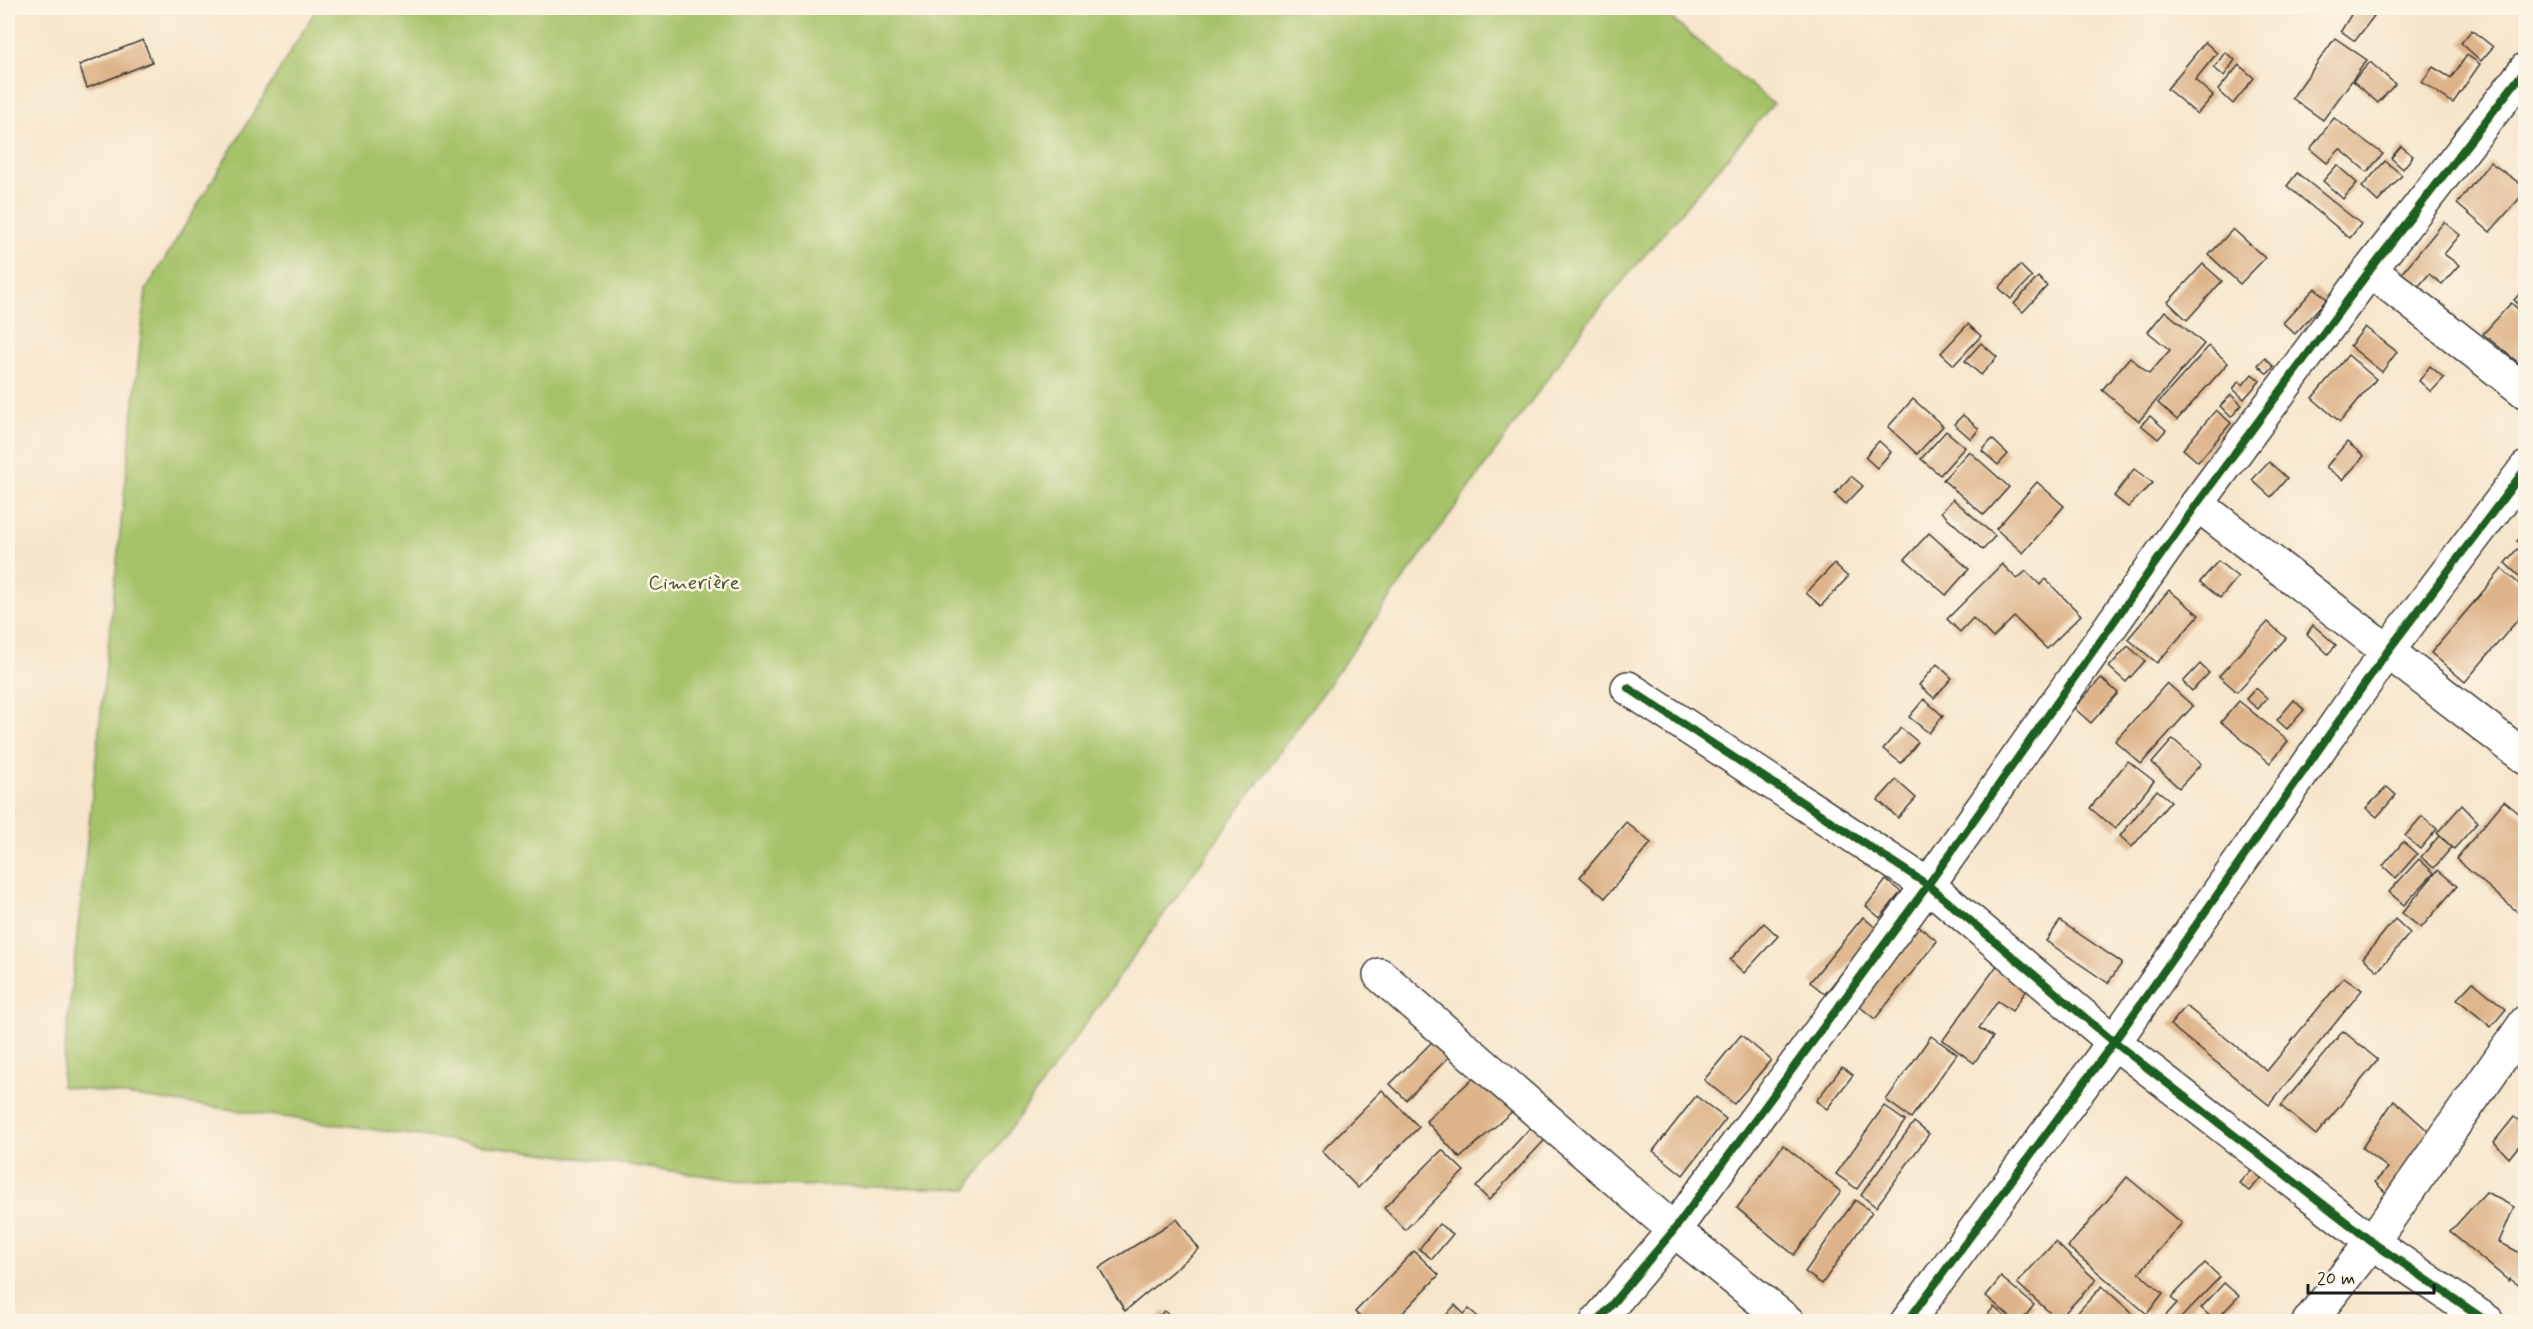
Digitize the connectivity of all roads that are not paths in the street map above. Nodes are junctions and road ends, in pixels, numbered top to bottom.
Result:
1 (2526, 69) edge
2 (2370, 270) junction
3 (2526, 392) edge
4 (2526, 468) edge
5 (2197, 504) junction
6 (2387, 652) junction
7 (1628, 688) dead end
8 (2526, 758) edge
9 (1928, 885) junction
10 (1380, 975) dead end
11 (2526, 1023) edge
12 (2114, 1042) junction
13 (1674, 1230) junction
14 (2372, 1242) junction
15 (1597, 1322) edge
16 (1788, 1322) edge
17 (1907, 1322) edge
18 (2308, 1322) edge
19 (2488, 1322) edge

1 - 2 street
2 - 3 street
2 - 5 street
4 - 6 street
5 - 6 street
5 - 9 street
6 - 8 street
6 - 12 street
7 - 9 street
9 - 12 street
9 - 13 street
10 - 13 street
11 - 14 street
12 - 14 street
12 - 17 street
13 - 15 street
13 - 16 street
14 - 18 street
14 - 19 street

